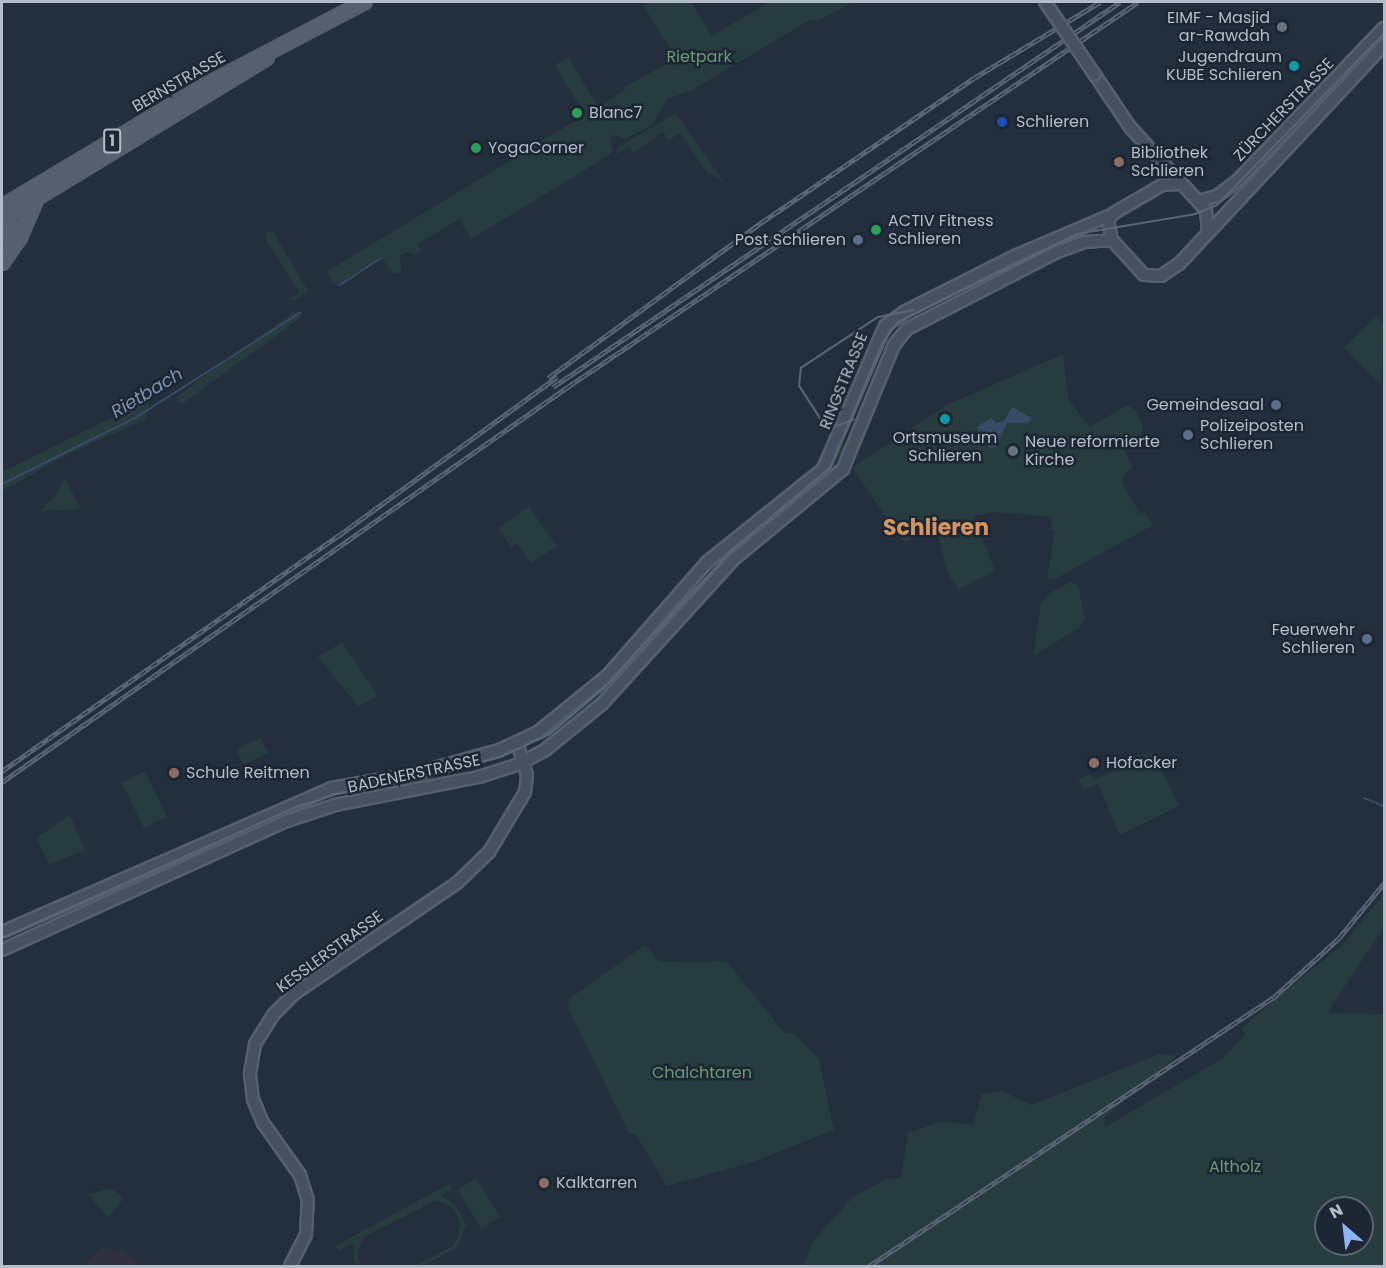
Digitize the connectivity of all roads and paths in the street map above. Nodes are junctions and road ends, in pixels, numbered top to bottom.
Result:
1 (365, 2) edge
2 (1045, 2) edge
3 (1384, 28) edge
4 (1384, 45) edge
5 (273, 53) junction
6 (1147, 147) junction
7 (1180, 184) junction
8 (1162, 185) junction
9 (36, 199) junction
10 (1198, 201) junction
11 (3, 214) edge
12 (1111, 215) junction
13 (1208, 233) junction
14 (1112, 240) junction
15 (12, 248) junction
16 (2, 263) edge
17 (862, 427) joint
18 (834, 448) joint
19 (691, 578) junction
20 (702, 596) junction
21 (517, 743) junction
22 (524, 762) junction
23 (331, 788) junction
24 (335, 805) junction
25 (61, 906) junction
26 (68, 921) junction
27 (2, 932) edge
28 (2, 950) edge
29 (290, 1266) edge

1 - 5 main road, BERNSTRASSE / 1
2 - 6 main road, bridge
3 - 10 main road, ZÜRCHERSTRASSE
4 - 13 main road, ZÜRCHERSTRASSE
5 - 9 main road, BERNSTRASSE / 1
5 - 11 main road, BERNSTRASSE / 1
6 - 7 main road
6 - 8 main road
7 - 8 main road
7 - 10 main road
8 - 12 main road, RINGSTRASSE
9 - 11 main road, BERNSTRASSE / 1
9 - 15 main road
10 - 13 main road
11 - 15 main road
12 - 14 main road
12 - 18 main road, RINGSTRASSE
13 - 14 main road, ZÜRCHERSTRASSE
14 - 17 main road, RINGSTRASSE
15 - 16 main road
17 - 20 main road, BADENERSTRASSE
18 - 19 main road, BADENERSTRASSE
19 - 20 main road
19 - 21 main road, BADENERSTRASSE
20 - 22 main road, BADENERSTRASSE
21 - 22 main road, KESSLERSTRASSE
21 - 23 main road, BADENERSTRASSE
22 - 24 main road, BADENERSTRASSE
22 - 29 main road, KESSLERSTRASSE
23 - 24 main road
23 - 25 main road, BADENERSTRASSE
24 - 26 main road, BADENERSTRASSE
25 - 26 main road
25 - 27 main road, BADENERSTRASSE
26 - 28 main road, BADENERSTRASSE

